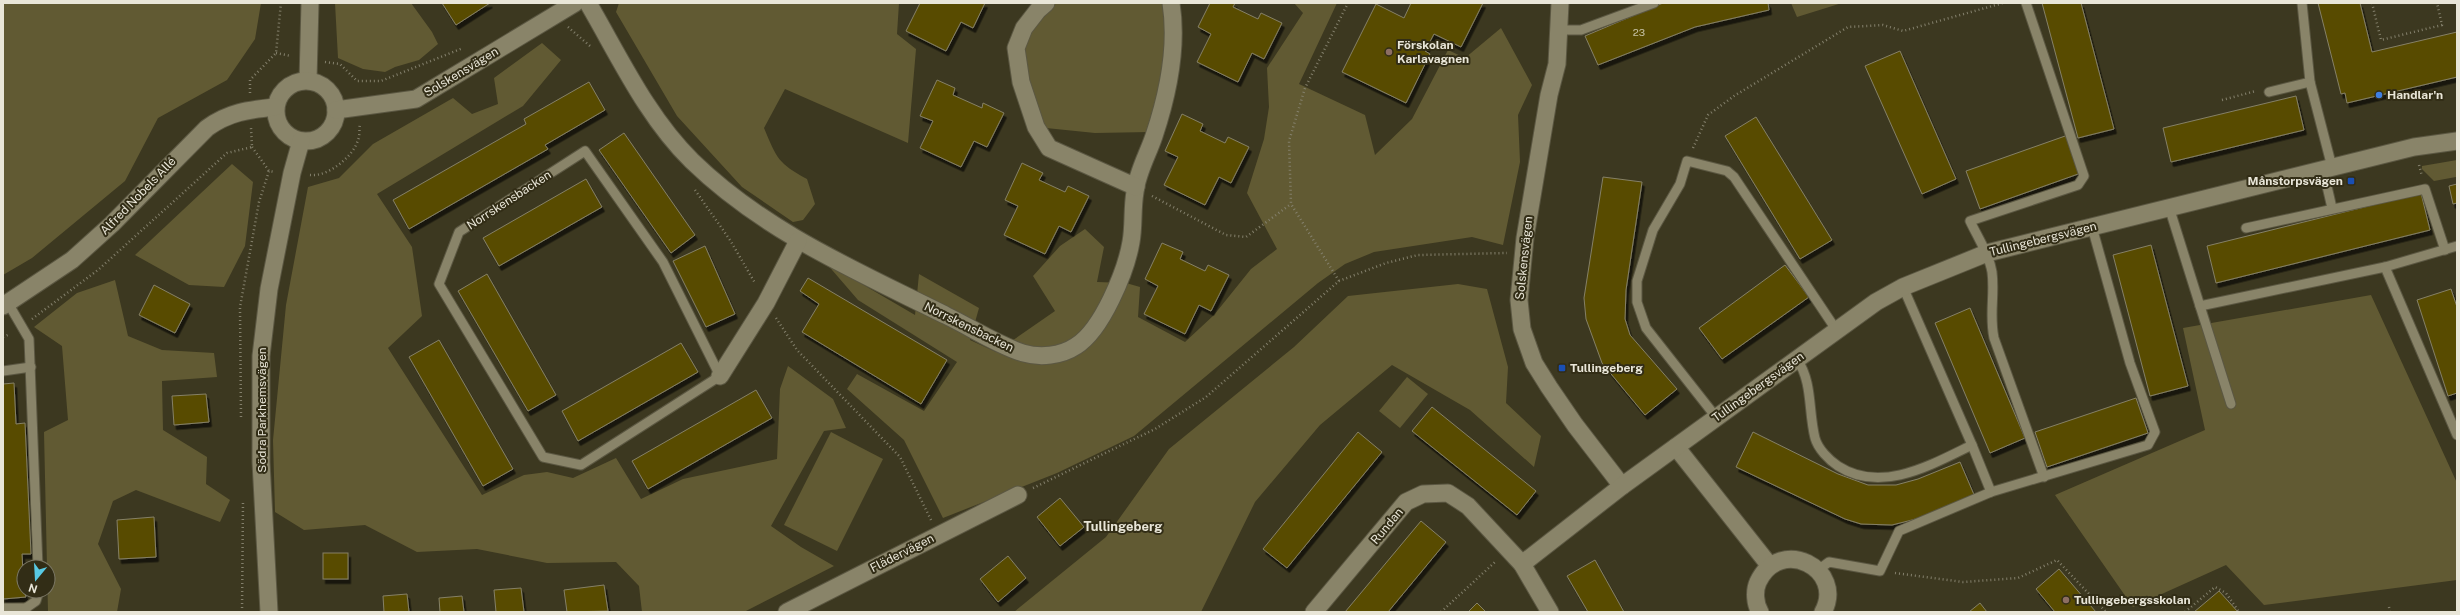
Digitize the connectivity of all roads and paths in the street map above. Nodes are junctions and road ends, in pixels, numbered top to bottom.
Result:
1 (280, 3) edge
2 (310, 3) edge
3 (574, 3) edge
4 (588, 3) edge
5 (1046, 3) edge
6 (1171, 3) edge
7 (1348, 3) edge
8 (1560, 3) edge
9 (1654, 3) edge
10 (2003, 3) edge
11 (2026, 3) edge
12 (2302, 3) edge
13 (2372, 3) edge
14 (2437, 3) edge
15 (1558, 30) junction
16 (468, 46) dead end
17 (310, 59) junction
18 (308, 80) junction
19 (356, 81) junction
20 (2310, 82) junction
21 (2268, 92) joint
22 (2222, 100) dead end
23 (276, 107) junction
24 (360, 108) junction
25 (250, 110) junction
26 (336, 110) junction
27 (301, 141) junction
28 (2457, 141) edge
29 (252, 147) junction
30 (1687, 161) junction
31 (2327, 168) junction
32 (292, 173) junction
33 (1136, 187) junction
34 (1291, 204) junction
35 (2169, 207) junction
36 (2332, 208) junction
37 (2092, 227) junction
38 (2246, 228) dead end
39 (798, 241) junction
40 (2457, 246) edge
41 (2445, 250) junction
42 (1987, 253) junction
43 (1523, 254) junction
44 (2385, 267) junction
45 (1339, 281) junction
46 (1902, 287) junction
47 (5, 304) edge
48 (2200, 306) junction
49 (22, 327) junction
50 (1836, 331) junction
51 (3, 337) edge
52 (1797, 359) junction
53 (31, 367) junction
54 (3, 371) edge
55 (720, 376) junction
56 (2232, 404) dead end
57 (1716, 417) junction
58 (2457, 435) edge
59 (1972, 445) junction
60 (1676, 447) junction
61 (2044, 477) junction
62 (1622, 486) junction
63 (1991, 492) junction
64 (1018, 495) joint
65 (1509, 550) junction
66 (38, 559) edge
67 (1522, 564) junction
68 (1770, 566) junction
69 (1818, 570) junction
70 (1880, 571) junction
71 (37, 599) edge
72 (2389, 607) dead end
73 (3, 608) edge
74 (26, 610) edge
75 (269, 612) edge
76 (787, 612) edge
77 (1314, 612) edge
78 (1441, 612) edge
79 (1550, 612) edge
80 (1760, 612) edge
81 (1824, 612) edge
82 (2106, 612) edge
83 (2185, 612) edge
84 (2239, 612) edge
85 (2390, 612) edge

1 - 25 path
2 - 17 street
3 - 24 street, Solskensvägen
4 - 39 street, Norrskensbacken
5 - 33 street
6 - 33 street, Norrskensbacken
7 - 34 path
8 - 15 street, Solskensvägen
9 - 15 lane
10 - 30 path
11 - 42 lane
12 - 20 lane
13 - 14 path
15 - 43 street, Solskensvägen
16 - 19 path
17 - 18 street
17 - 19 path
18 - 23 street
18 - 26 street
19 - 24 path
20 - 21 lane
20 - 31 lane
21 - 22 path
23 - 25 street, Alfred Nobels Allé
23 - 27 street
24 - 26 street, Solskensvägen
24 - 32 path
25 - 29 path
25 - 47 street, Alfred Nobels Allé
26 - 27 street
27 - 32 street, Södra Parkhemsvägen
28 - 31 street, Tullingebergsvägen
29 - 32 path
29 - 49 path
30 - 50 lane
30 - 57 lane
31 - 35 street, Tullingebergsvägen
31 - 36 lane
32 - 75 street, Södra Parkhemsvägen
33 - 34 path
33 - 39 street, Norrskensbacken
34 - 45 path
35 - 37 street, Tullingebergsvägen
35 - 48 lane
36 - 38 lane
36 - 41 lane
37 - 42 street, Tullingebergsvägen
37 - 61 lane
39 - 55 street, Norrskensbacken
40 - 41 lane
41 - 44 lane
42 - 46 street, Tullingebergsvägen
42 - 61 lane
43 - 45 path
43 - 62 street, Solskensvägen
44 - 48 lane
44 - 58 lane
45 - 64 path
46 - 50 street, Tullingebergsvägen
46 - 59 lane
47 - 49 lane, Alfred Nobels Allé
48 - 56 lane
49 - 51 path
49 - 53 lane, Alfred Nobels Allé
50 - 52 street, Tullingebergsvägen
52 - 57 street, Tullingebergsvägen
52 - 59 lane
53 - 54 lane
53 - 66 lane, Alfred Nobels Allé
55 - 55 lane, Norrskensbacken
57 - 60 street, Tullingebergsvägen
59 - 63 lane
60 - 62 street, Tullingebergsvägen
60 - 68 street
61 - 63 lane
62 - 67 street, Tullingebergsvägen
63 - 70 lane
64 - 76 street, Flädervägen
65 - 67 street, Rundan
65 - 77 street, Rundan
65 - 78 path
67 - 79 street, Rundan
68 - 69 street
68 - 80 street
69 - 70 lane
69 - 81 street
70 - 82 path
71 - 74 lane
72 - 85 path
73 - 74 lane
83 - 84 path

